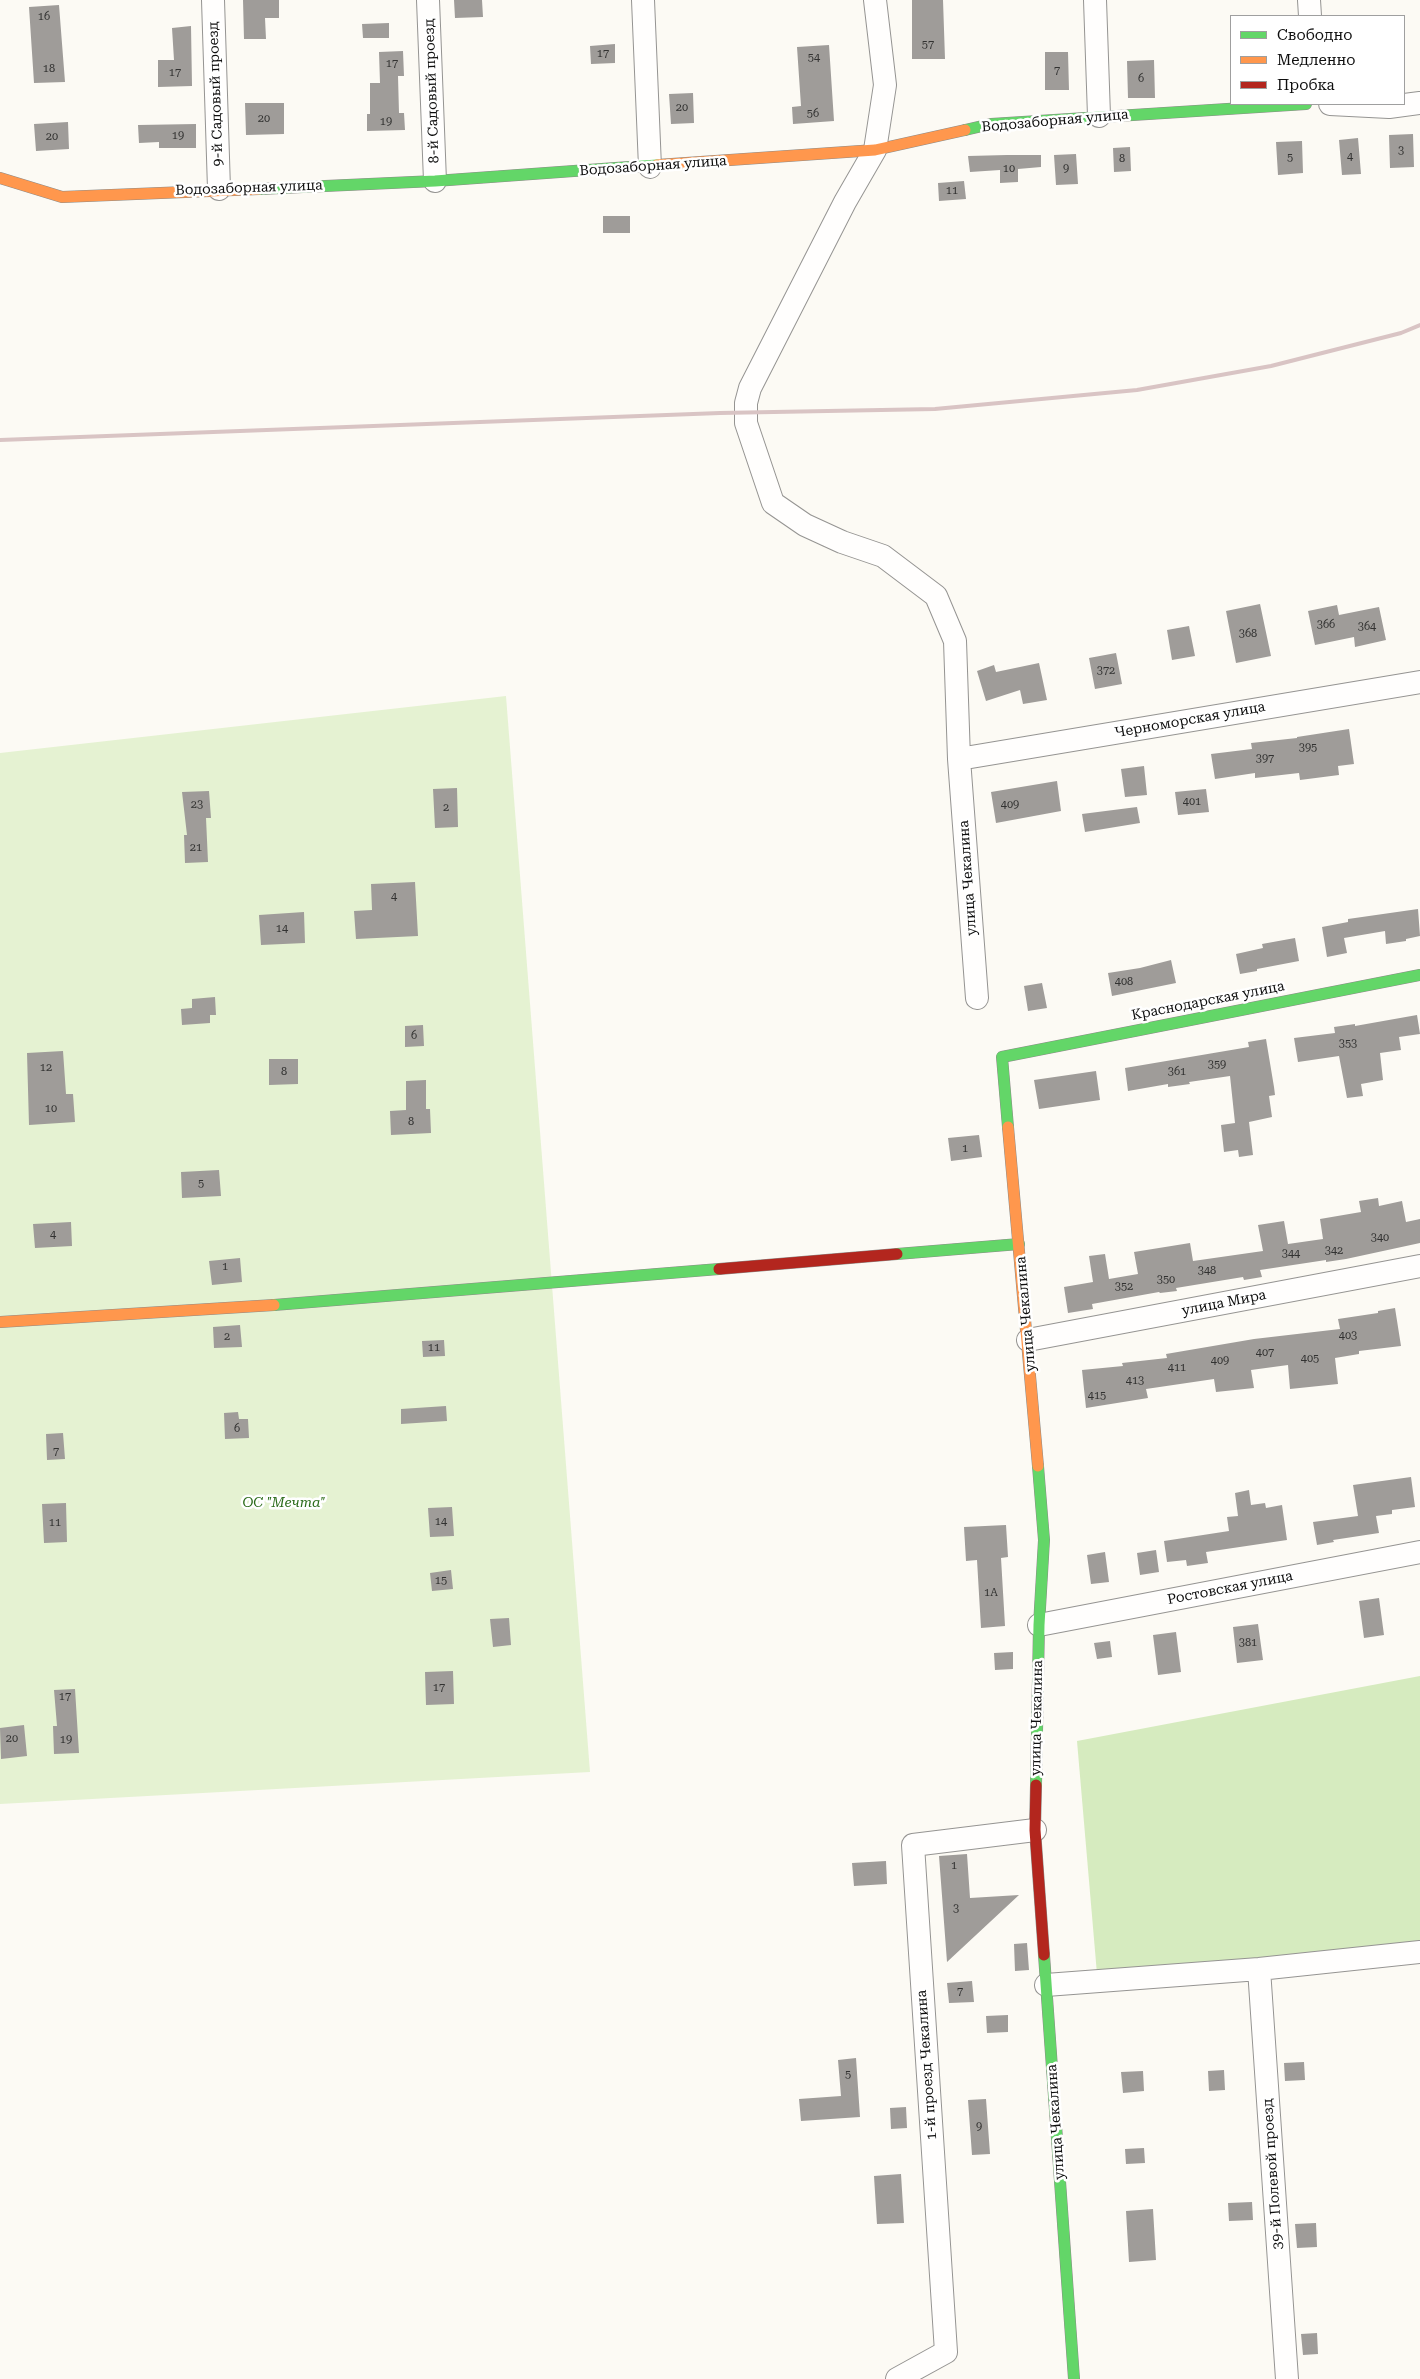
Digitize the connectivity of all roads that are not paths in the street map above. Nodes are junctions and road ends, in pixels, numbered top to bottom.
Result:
1 (213, 0) edge
2 (428, 0) edge
3 (643, 0) edge
4 (875, 0) edge
5 (1095, 0) edge
6 (1309, 0) edge
7 (1310, 15) edge
8 (1420, 103) edge
9 (1289, 105) edge
10 (1350, 105) edge
11 (1404, 105) edge
12 (1405, 105) edge
13 (1099, 116) junction
14 (875, 150) junction
15 (650, 167) junction
16 (0, 178) edge
17 (435, 182) junction
18 (220, 189) junction
19 (1420, 682) edge
20 (959, 759) junction
21 (1420, 976) edge
22 (977, 998) dead end
23 (1002, 1057) joint
24 (1019, 1244) junction
25 (1420, 1266) edge
26 (0, 1322) edge
27 (1028, 1340) junction
28 (1420, 1552) edge
29 (1039, 1625) junction
30 (1034, 1830) junction
31 (1420, 1952) edge
32 (1259, 1969) junction
33 (1046, 1985) junction
34 (897, 2379) edge
35 (1074, 2379) edge
36 (1286, 2379) edge

1 - 18 street, 9-й Садовый проезд
2 - 17 street, 8-й Садовый проезд
3 - 15 street
4 - 14 street
5 - 13 street
6 - 7 street
8 - 12 street
9 - 13 street, Водозаборная улица
10 - 11 street
13 - 14 street, Водозаборная улица
14 - 15 street, Водозаборная улица
14 - 20 street, улица Чекалина
15 - 17 street, Водозаборная улица
16 - 18 street, Водозаборная улица
17 - 18 street, Водозаборная улица
19 - 20 street, Черноморская улица
20 - 22 street, улица Чекалина
21 - 23 street, Краснодарская улица
23 - 24 street, улица Чекалина
24 - 26 street
24 - 27 street, улица Чекалина
25 - 27 street, улица Мира
27 - 29 street, улица Чекалина
28 - 29 street, Ростовская улица
29 - 30 street, улица Чекалина
30 - 33 street, улица Чекалина
30 - 34 street, 1-й проезд Чекалина
31 - 32 street
32 - 33 street
32 - 36 street, 39-й Полевой проезд
33 - 35 street, улица Чекалина

